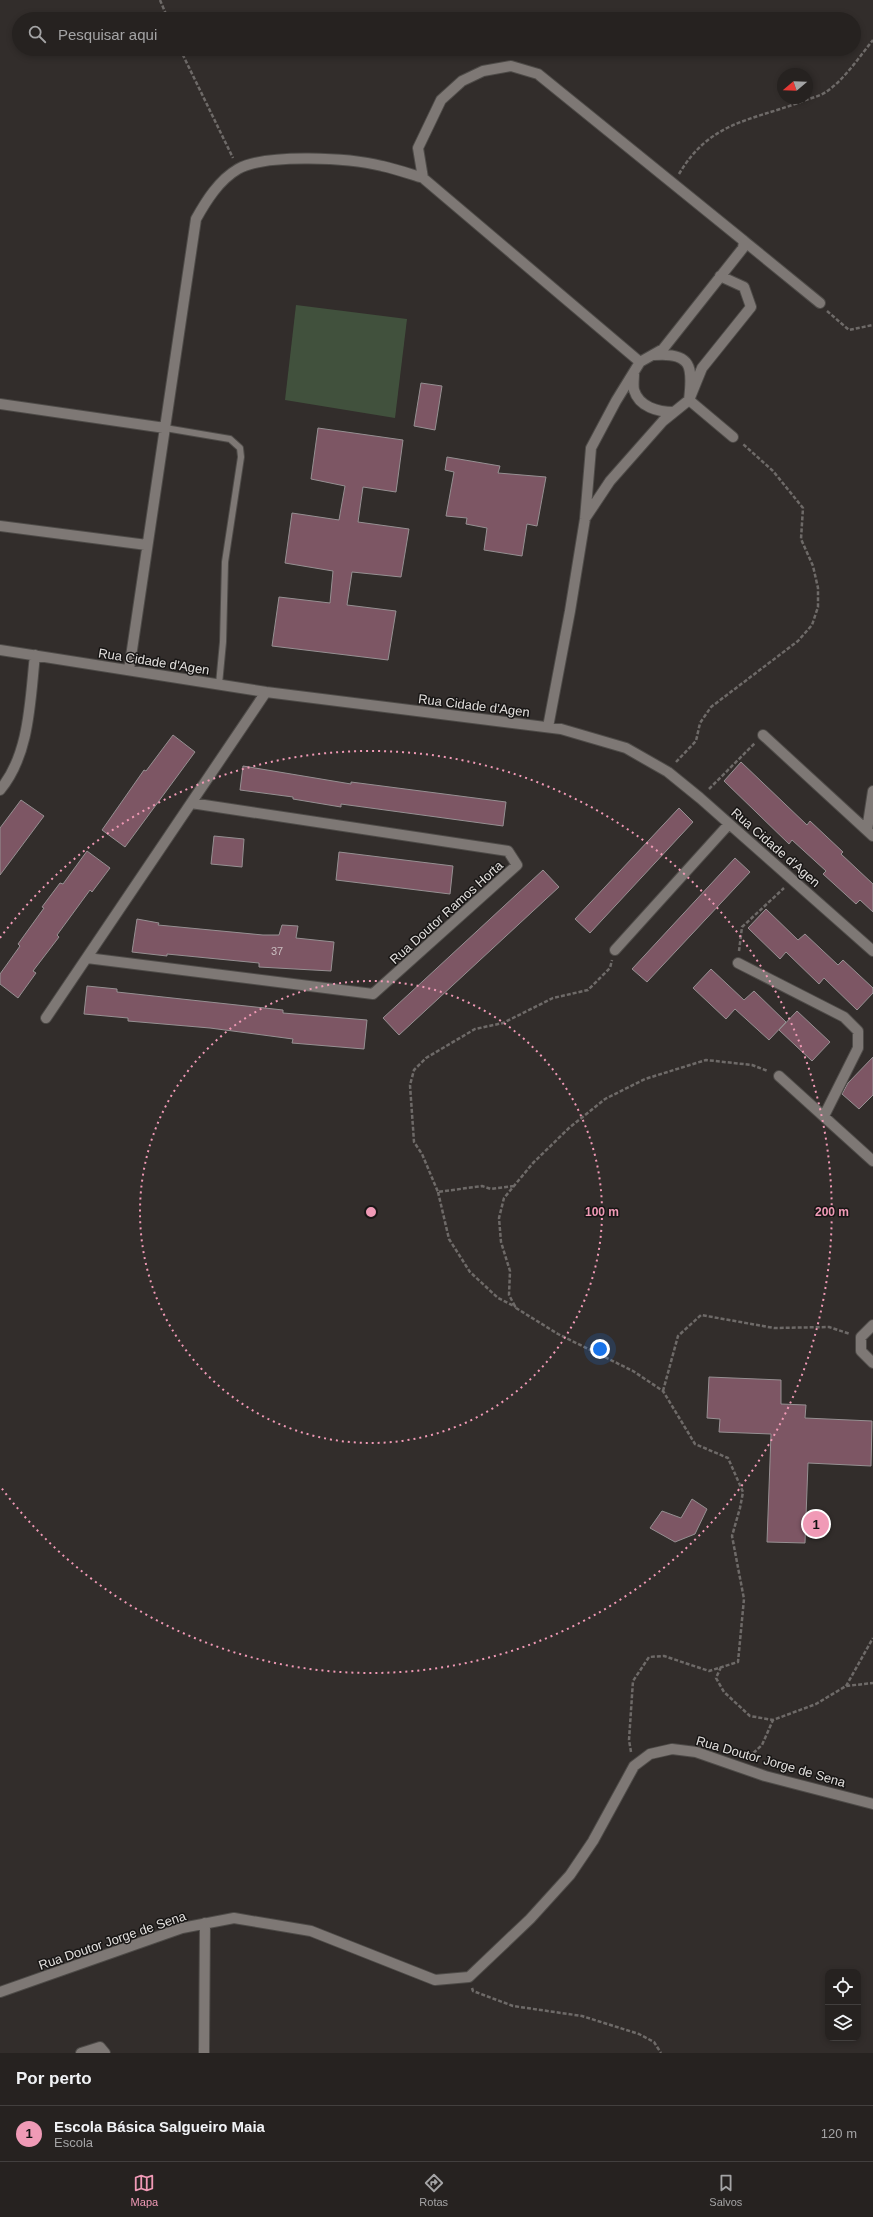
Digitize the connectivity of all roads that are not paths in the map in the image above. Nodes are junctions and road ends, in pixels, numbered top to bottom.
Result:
1 (423, 178) junction
2 (744, 241) junction
3 (720, 276) junction
4 (820, 303) road end
5 (652, 355) junction
6 (640, 362) junction
7 (634, 374) junction
8 (689, 400) junction
9 (0, 404) edge
10 (674, 412) junction
11 (165, 428) junction
12 (734, 437) road end
13 (585, 519) junction
14 (0, 526) edge
15 (147, 545) junction
16 (0, 650) edge
17 (35, 655) junction
18 (129, 670) junction
19 (219, 684) junction
20 (266, 692) junction
21 (548, 727) junction
22 (763, 735) road end
23 (0, 790) edge
24 (873, 791) edge
25 (191, 803) junction
26 (728, 824) junction
27 (870, 833) edge
28 (615, 950) road end
29 (873, 951) edge
30 (87, 958) junction
31 (738, 963) road end
32 (46, 1018) dead end
33 (779, 1076) road end
34 (824, 1116) junction
35 (873, 1161) edge
36 (873, 1324) edge
37 (873, 1363) edge
38 (873, 1804) edge
39 (205, 1924) junction
40 (0, 1992) edge
41 (81, 2053) edge
42 (105, 2053) edge
43 (204, 2053) edge

1 - 2 street
1 - 6 street
1 - 11 street
2 - 3 street
2 - 4 street
3 - 5 street
3 - 8 street
5 - 6 street
5 - 8 street
6 - 7 street
7 - 10 street
7 - 13 street
8 - 10 street
8 - 12 street
9 - 11 street
10 - 13 street
11 - 15 street
11 - 19 lane
13 - 21 street
14 - 15 street
15 - 18 street
16 - 17 street, Rua Cidade d'Agen
17 - 18 street, Rua Cidade d'Agen
17 - 23 street
18 - 19 street, Rua Cidade d'Agen
19 - 20 street, Rua Cidade d'Agen
20 - 21 street, Rua Cidade d'Agen
20 - 25 street
21 - 26 street, Rua Cidade d'Agen
22 - 27 street
24 - 27 street
25 - 30 street
25 - 30 street, Rua Doutor Ramos Horta
26 - 28 street
26 - 29 street, Rua Cidade d'Agen
30 - 32 street
31 - 34 street
33 - 34 street
34 - 35 street
36 - 37 street
38 - 39 street, Rua Doutor Jorge de Sena
39 - 40 street, Rua Doutor Jorge de Sena
39 - 43 street
41 - 42 street

